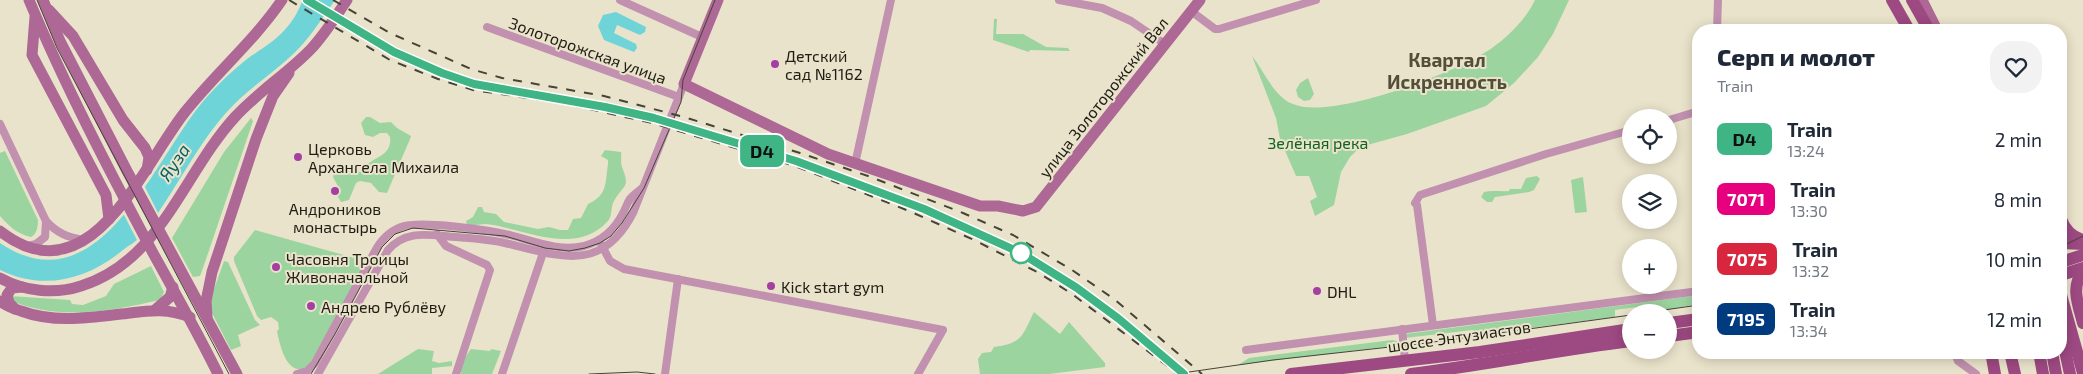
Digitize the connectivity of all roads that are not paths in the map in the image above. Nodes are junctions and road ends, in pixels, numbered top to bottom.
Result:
1 (29, 0) edge
2 (282, 0) edge
3 (347, 0) edge
4 (620, 0) edge
5 (718, 0) edge
6 (891, 0) edge
7 (1059, 0) edge
8 (1200, 0) edge
9 (1316, 0) edge
10 (1718, 0) edge
11 (1892, 0) edge
12 (1912, 0) edge
13 (1922, 0) edge
14 (44, 4) edge
15 (1191, 11) junction
16 (35, 16) junction
17 (1717, 24) edge
18 (1905, 24) edge
19 (1926, 24) edge
20 (1934, 24) edge
21 (487, 27) dead end
22 (70, 31) junction
23 (702, 37) junction
24 (60, 41) junction
25 (1164, 44) junction
26 (33, 45) junction
27 (48, 45) junction
28 (295, 64) junction
29 (684, 84) junction
30 (679, 98) junction
31 (1692, 113) edge
32 (235, 117) junction
33 (1677, 118) edge
34 (0, 124) edge
35 (260, 127) junction
36 (168, 133) junction
37 (1622, 133) edge
38 (140, 142) junction
39 (855, 164) junction
40 (146, 171) junction
41 (643, 188) junction
42 (130, 193) junction
43 (106, 195) junction
44 (109, 219) junction
45 (46, 221) junction
46 (433, 226) junction
47 (0, 231) edge
48 (2067, 231) edge
49 (438, 235) junction
50 (85, 240) junction
51 (599, 240) junction
52 (2083, 242) edge
53 (2067, 243) edge
54 (546, 244) junction
55 (26, 246) junction
56 (543, 254) junction
57 (2083, 255) edge
58 (2067, 260) edge
59 (2083, 268) edge
60 (212, 272) junction
61 (2083, 272) edge
62 (2067, 273) edge
63 (0, 278) edge
64 (678, 279) junction
65 (185, 281) junction
66 (22, 287) junction
67 (173, 287) junction
68 (1692, 292) edge
69 (0, 301) edge
70 (14, 309) junction
71 (155, 310) junction
72 (2067, 313) edge
73 (190, 317) junction
74 (208, 320) junction
75 (1692, 320) edge
76 (1677, 323) edge
77 (2083, 323) edge
78 (1433, 325) junction
79 (1402, 329) junction
80 (1622, 330) edge
81 (1692, 333) edge
82 (1677, 335) edge
83 (1622, 342) edge
84 (1246, 350) dead end
85 (1957, 359) edge
86 (1992, 359) edge
87 (2005, 359) edge
88 (2009, 359) edge
89 (2041, 359) edge
90 (2053, 359) edge
91 (2067, 359) edge
92 (1406, 361) junction
93 (319, 373) edge
94 (2083, 373) edge
95 (218, 374) edge
96 (237, 374) edge
97 (297, 374) edge
98 (456, 374) edge
99 (502, 374) edge
100 (665, 374) edge
101 (918, 374) edge
102 (1291, 374) edge
103 (1411, 374) edge
104 (1976, 374) edge
105 (1995, 374) edge
106 (2003, 374) edge
107 (2015, 374) edge
108 (2043, 374) edge
109 (2056, 374) edge
110 (2070, 374) edge

1 - 16 main road
2 - 36 main road
3 - 28 main road
4 - 23 street
5 - 23 main road
6 - 39 street
7 - 25 street
8 - 15 main road, улица Золоторожский Вал
9 - 15 street
10 - 17 street
11 - 18 main road
12 - 19 main road
13 - 20 main road
14 - 22 main road
14 - 24 main road
15 - 25 main road, улица Золоторожский Вал
16 - 26 main road
16 - 27 main road
21 - 30 street, Золоторожская улица
22 - 24 main road
22 - 38 main road
23 - 29 main road
24 - 65 main road
25 - 39 main road, улица Золоторожский Вал
26 - 27 main road
26 - 43 main road
27 - 67 main road
28 - 32 main road
28 - 35 main road
29 - 30 street
29 - 39 main road
30 - 41 street
31 - 33 street
32 - 35 main road
32 - 66 main road
34 - 45 street
35 - 60 main road
36 - 38 main road
36 - 40 main road
37 - 78 street
38 - 40 main road
40 - 42 main road
41 - 51 street
41 - 56 street
42 - 43 main road
42 - 44 main road
43 - 44 main road
44 - 50 main road
45 - 50 street
45 - 55 street
46 - 49 street
46 - 54 street
46 - 97 street
47 - 55 main road
48 - 52 main road
49 - 56 street
49 - 93 street
49 - 98 street
50 - 55 main road
51 - 54 street
51 - 64 street
52 - 53 main road
54 - 56 street
56 - 99 street
57 - 58 main road
59 - 62 main road
60 - 65 main road
60 - 74 main road
61 - 77 main road
63 - 66 main road
64 - 100 street
64 - 101 street
65 - 74 main road
66 - 70 main road
67 - 71 main road
67 - 73 main road
68 - 78 street
69 - 70 main road
70 - 71 main road
71 - 73 main road
72 - 94 main road
73 - 95 main road
74 - 96 main road
75 - 76 main road
78 - 79 street
79 - 84 street
79 - 92 street
80 - 92 main road, шоссе Энтузиастов
81 - 82 main road
83 - 103 main road, шоссе Энтузиастов
85 - 104 street
86 - 105 main road
87 - 106 main road
88 - 107 main road
89 - 108 main road
90 - 109 main road
91 - 110 main road
92 - 102 main road, шоссе Энтузиастов

